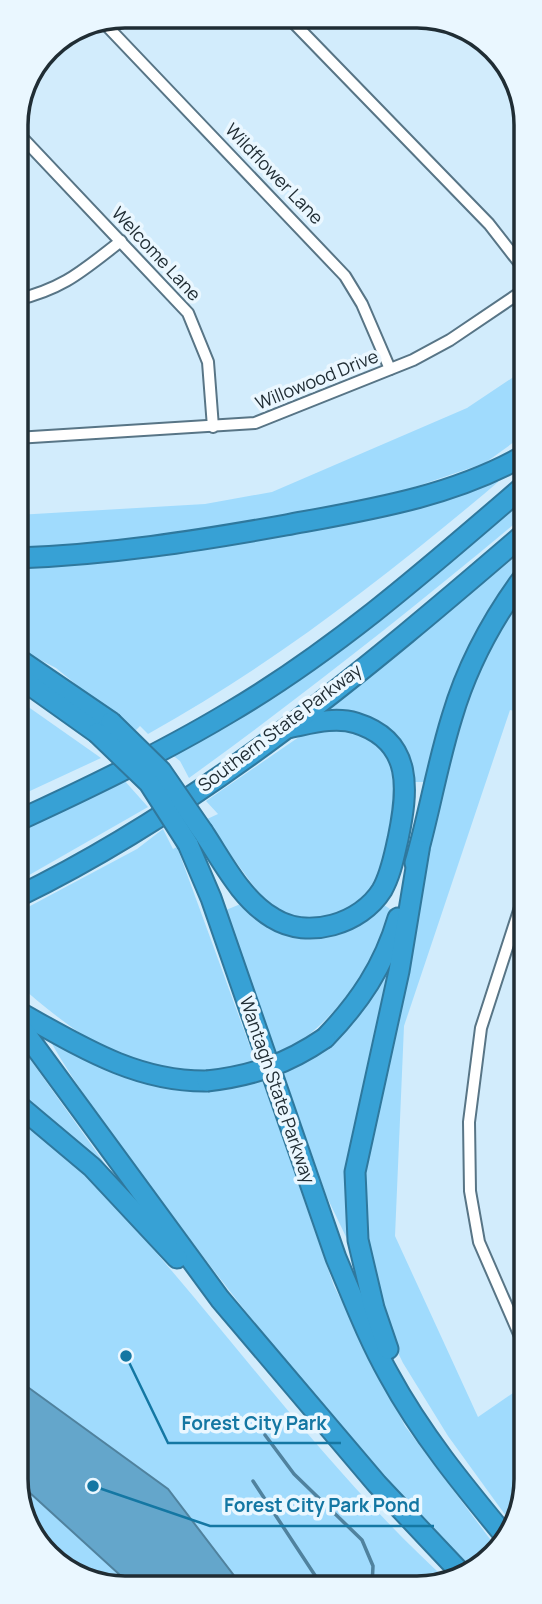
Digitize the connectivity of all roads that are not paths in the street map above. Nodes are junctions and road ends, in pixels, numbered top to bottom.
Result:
1 (299, 28) edge
2 (109, 30) edge
3 (28, 144) edge
4 (121, 241) junction
5 (514, 256) edge
6 (28, 297) edge
7 (514, 297) edge
8 (390, 369) junction
9 (213, 428) junction
10 (28, 438) edge
11 (514, 461) edge
12 (514, 494) edge
13 (514, 542) edge
14 (28, 557) edge
15 (514, 592) edge
16 (28, 668) edge
17 (28, 683) edge
18 (104, 728) junction
19 (283, 729) junction
20 (28, 816) edge
21 (196, 838) junction
22 (419, 850) junction
23 (28, 891) edge
24 (514, 926) edge
25 (28, 1017) edge
26 (28, 1037) edge
27 (28, 1113) edge
28 (220, 1299) junction
29 (514, 1322) edge
30 (423, 1431) junction
31 (500, 1530) edge
32 (456, 1568) edge

1 - 5 street
2 - 8 street, Wildflower Lane
3 - 4 street, Welcome Lane
4 - 6 street
4 - 9 street, Welcome Lane
7 - 8 street, Willowood Drive
8 - 9 street, Willowood Drive
9 - 10 street, Willowood Drive
11 - 14 highway
12 - 20 highway, Southern State Parkway
13 - 19 highway, Southern State Parkway
15 - 22 highway
16 - 18 highway
17 - 18 highway, Wantagh State Parkway
18 - 21 highway, Wantagh State Parkway, bridge
19 - 21 highway
19 - 23 highway, Southern State Parkway
21 - 30 highway, Wantagh State Parkway
22 - 25 highway, bridge
22 - 30 highway
24 - 29 street
26 - 28 highway
27 - 28 highway
28 - 32 highway
30 - 31 highway, Wantagh State Parkway

